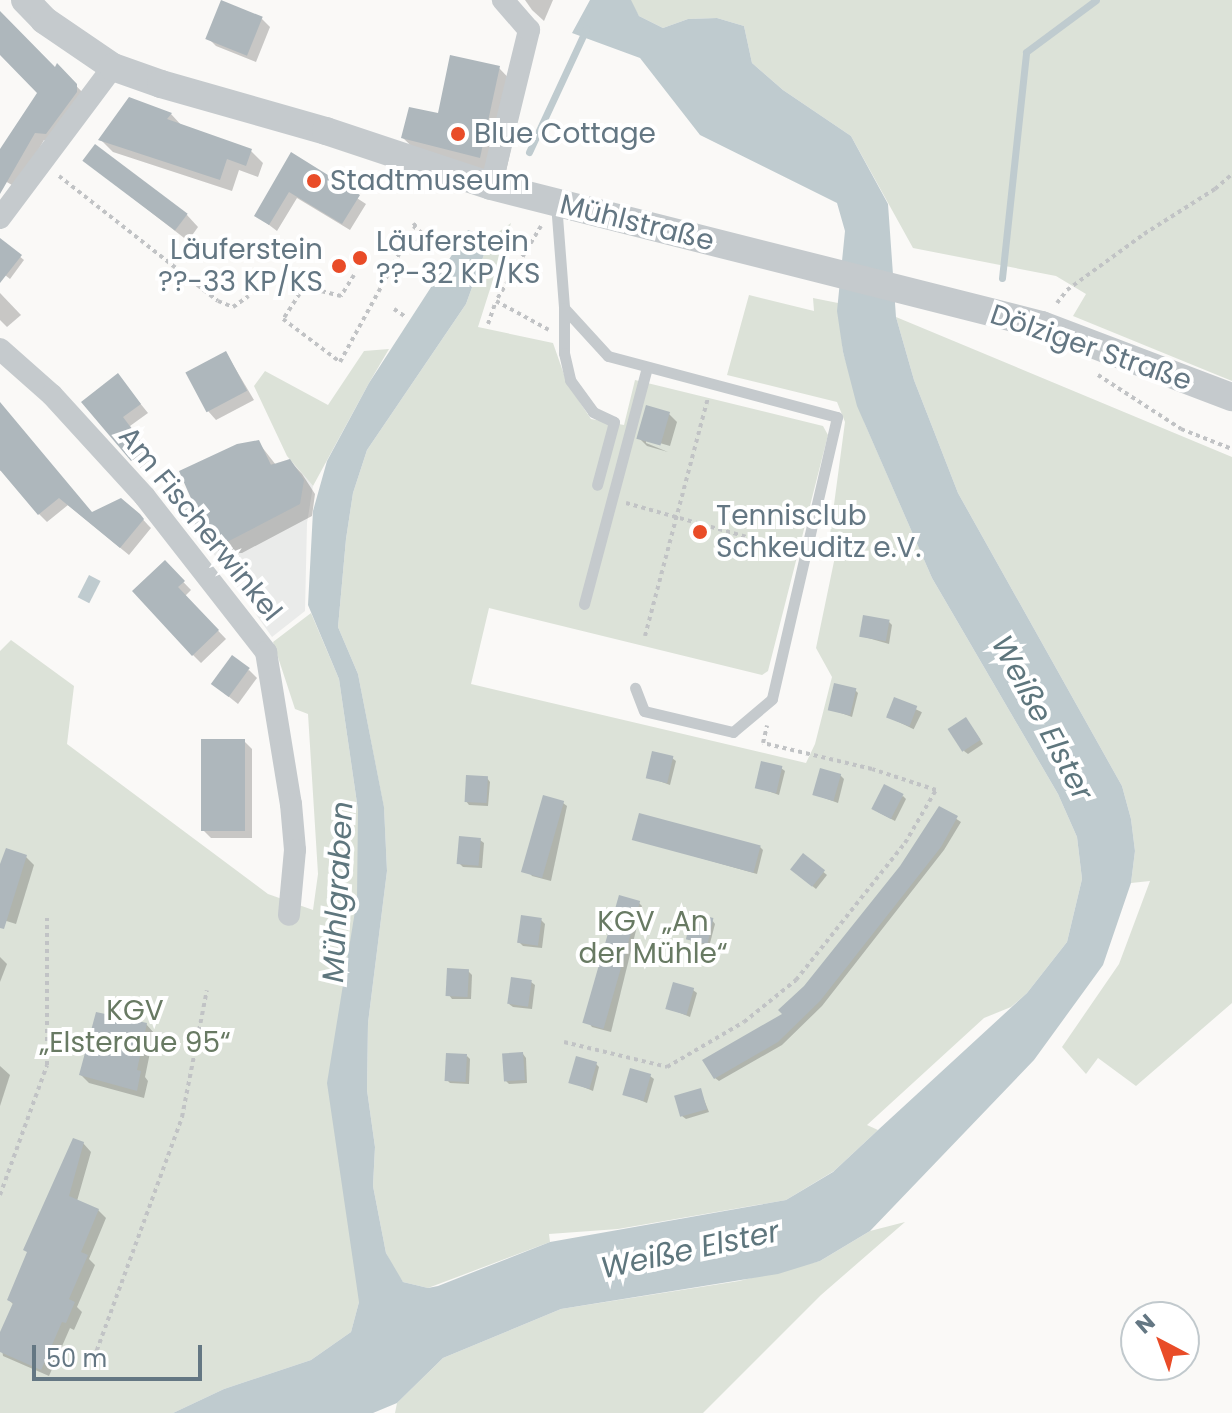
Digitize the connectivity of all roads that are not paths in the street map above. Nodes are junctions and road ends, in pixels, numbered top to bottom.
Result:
1 (25, 0) edge
2 (503, 0) edge
3 (113, 67) junction
4 (491, 186) junction
5 (552, 209) junction
6 (0, 217) edge
7 (903, 289) joint
8 (564, 308) junction
9 (0, 349) edge
10 (647, 367) junction
11 (1232, 397) edge
12 (597, 485) dead end
13 (584, 604) dead end
14 (635, 688) dead end
15 (289, 915) dead end

1 - 3 street, Mühlstraße
2 - 4 street
3 - 4 street, Mühlstraße
3 - 6 street
4 - 5 street, Mühlstraße
5 - 7 street, Mühlstraße
5 - 8 lane
7 - 11 street, Dölziger Straße
8 - 10 lane
8 - 12 lane
9 - 15 street, Am Fischerwinkel
10 - 13 lane
10 - 14 lane

